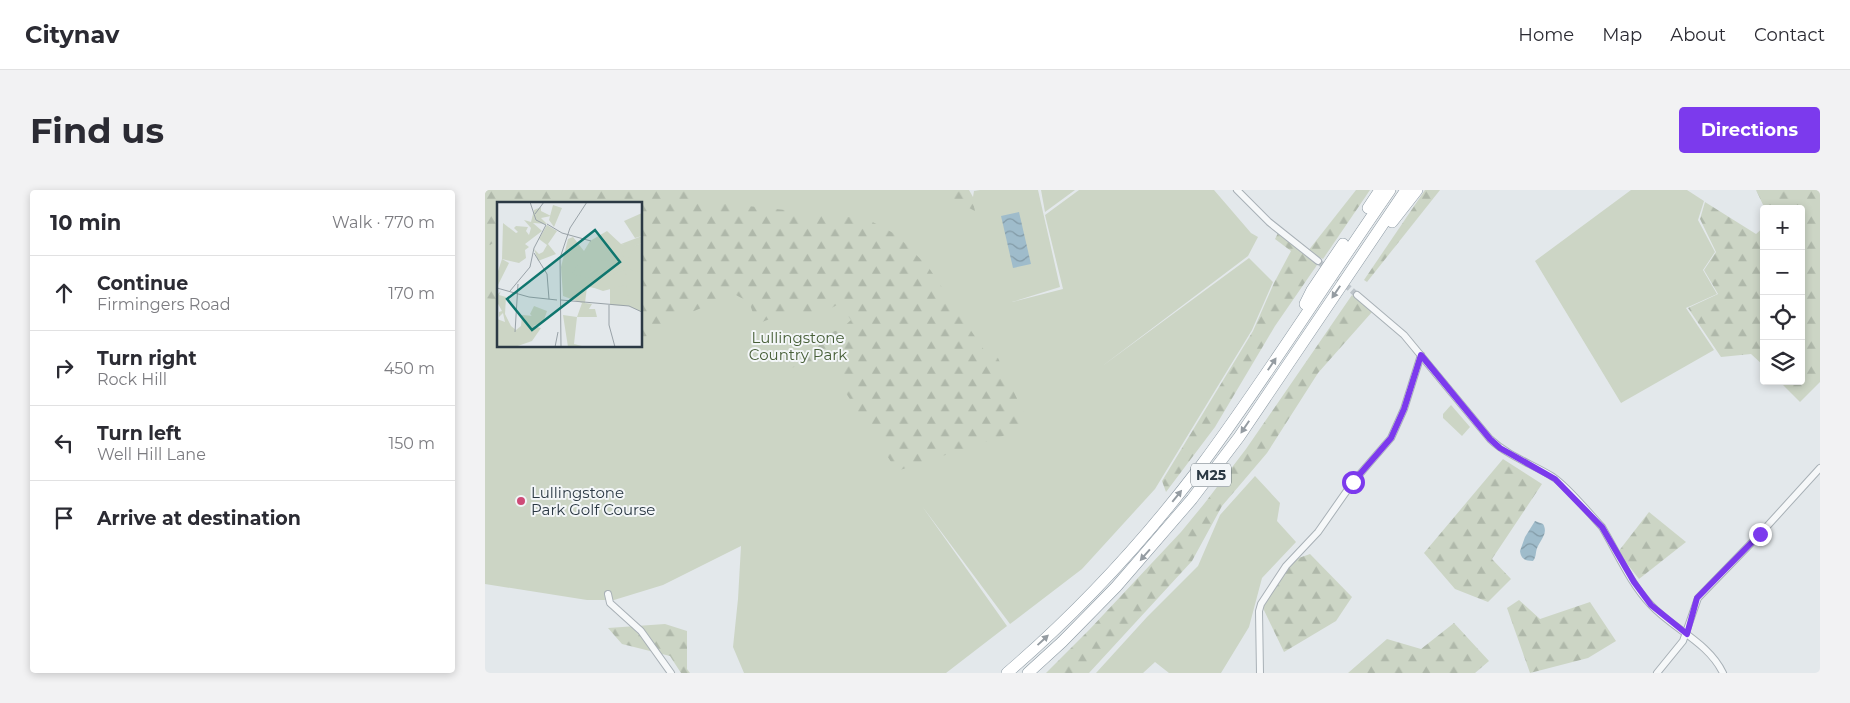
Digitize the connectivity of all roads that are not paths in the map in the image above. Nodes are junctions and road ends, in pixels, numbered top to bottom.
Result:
1 (1237, 190) edge
2 (1380, 190) edge
3 (1390, 190) edge
4 (1406, 190) edge
5 (1417, 190) edge
6 (1363, 252) junction
7 (1318, 261) tunnel mouth
8 (1357, 295) tunnel mouth
9 (1295, 329) junction
10 (1421, 355) junction
11 (1820, 468) edge
12 (608, 594) dead end
13 (1687, 634) junction
14 (671, 673) edge
15 (1007, 673) edge
16 (1028, 673) edge
17 (1260, 673) edge
18 (1657, 673) edge
19 (1723, 673) edge

1 - 7 street
2 - 9 highway, M25
3 - 9 highway, M25
4 - 6 highway, M25
5 - 6 highway, M25
6 -> 16 highway, M25
8 - 10 street
15 -> 9 highway, M25
10 - 13 street
10 - 17 street
11 - 13 street
12 - 14 street
13 - 18 street
13 - 19 street

